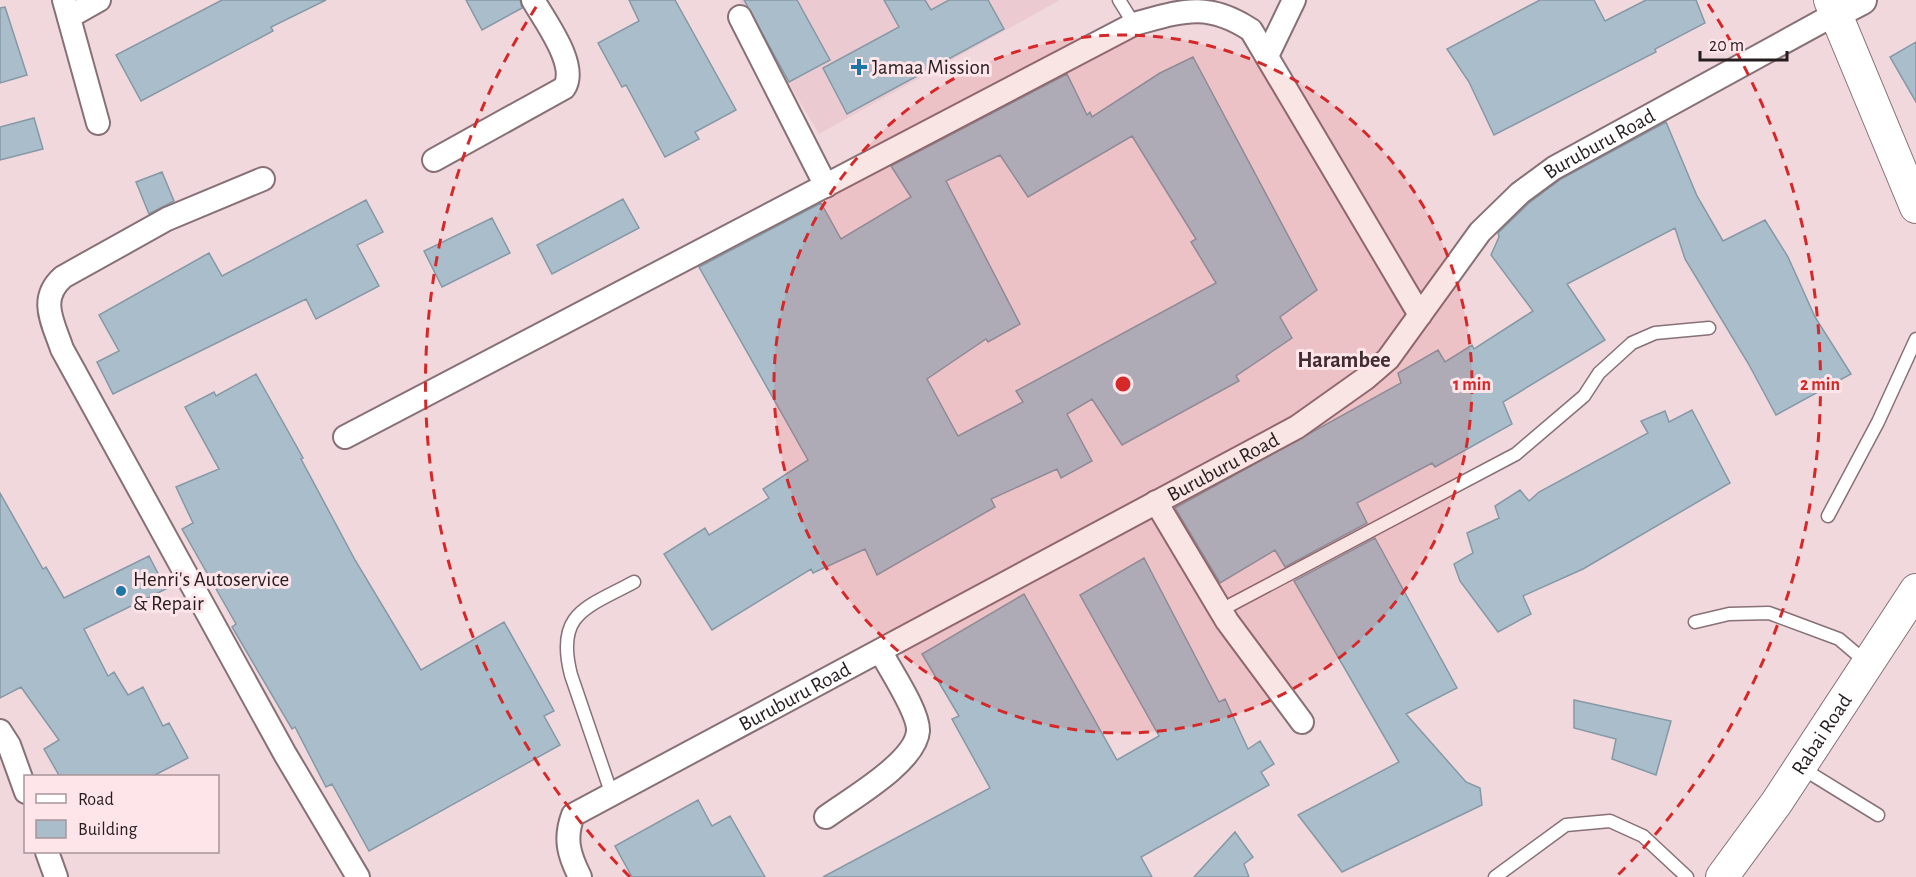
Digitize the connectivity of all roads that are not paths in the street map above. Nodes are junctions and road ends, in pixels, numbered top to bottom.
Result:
1 (99, 0) edge
2 (533, 0) edge
3 (1119, 0) edge
4 (1294, 0) edge
5 (1843, 4) edge
6 (67, 8) edge
7 (740, 17) dead end
8 (1134, 24) junction
9 (1267, 56) junction
10 (98, 123) dead end
11 (434, 160) dead end
12 (263, 178) dead end
13 (826, 186) junction
14 (1916, 207) edge
15 (1420, 315) junction
16 (1709, 328) dead end
17 (1916, 339) edge
18 (345, 437) dead end
19 (1156, 502) junction
20 (1828, 516) dead end
21 (634, 582) dead end
22 (1913, 602) edge
23 (1221, 610) junction
24 (1695, 622) dead end
25 (881, 652) junction
26 (1866, 662) junction
27 (1302, 722) dead end
28 (0, 731) edge
29 (1799, 767) junction
30 (24, 787) edge
31 (612, 795) junction
32 (1878, 815) dead end
33 (826, 817) dead end
34 (46, 853) edge
35 (56, 877) edge
36 (358, 877) edge
37 (580, 877) edge
38 (1495, 877) edge
39 (1687, 877) edge
40 (1722, 877) edge

1 - 6 street
2 - 11 street
3 - 8 lane
4 - 9 street
5 - 14 main road
5 - 15 street, Buruburu Road
6 - 10 street
7 - 13 street
8 - 9 street
8 - 13 street
9 - 15 street
12 - 36 street
13 - 18 street
15 - 19 street, Buruburu Road
16 - 23 lane
17 - 20 lane
19 - 23 street
19 - 25 street, Buruburu Road
21 - 31 lane
22 - 26 main road, Rabai Road
23 - 27 street
24 - 26 lane
25 - 31 street, Buruburu Road
25 - 33 street
26 - 29 main road, Rabai Road
28 - 30 street
29 - 32 lane
29 - 40 main road, Rabai Road
31 - 37 street, Buruburu Road
34 - 35 street
38 - 39 lane

